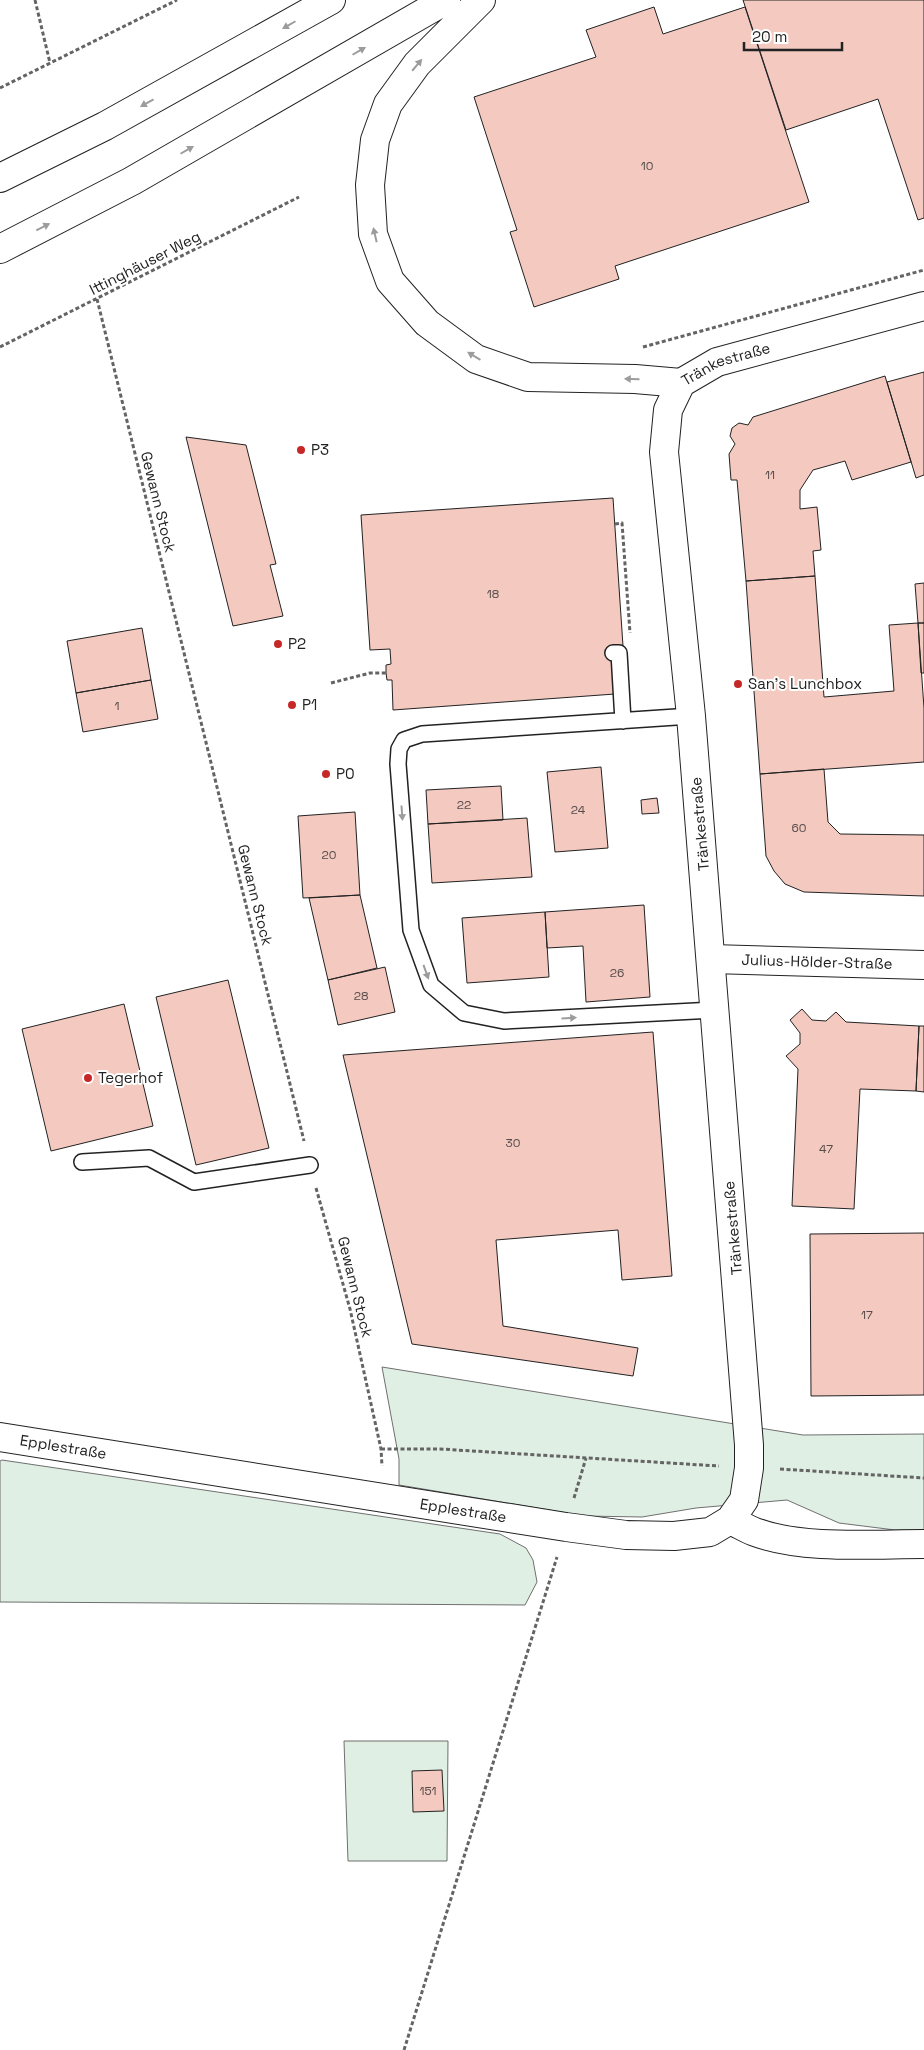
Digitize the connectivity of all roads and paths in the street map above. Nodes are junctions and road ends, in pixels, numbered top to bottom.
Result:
1 (36, 0) edge
2 (177, 0) edge
3 (331, 0) edge
4 (446, 0) edge
5 (481, 0) edge
6 (50, 63) junction
7 (0, 88) edge
8 (0, 178) edge
9 (299, 197) dead end
10 (0, 249) edge
11 (924, 270) edge
12 (97, 300) junction
13 (924, 306) edge
14 (0, 347) edge
15 (635, 379) junction
16 (681, 382) junction
17 (615, 524) dead end
18 (625, 556) dead end
19 (613, 653) dead end
20 (386, 672) dead end
21 (331, 683) dead end
22 (691, 716) junction
23 (623, 721) junction
24 (711, 959) junction
25 (924, 965) edge
26 (714, 1010) junction
27 (82, 1162) dead end
28 (310, 1165) junction
29 (0, 1437) edge
30 (380, 1449) junction
31 (586, 1458) junction
32 (749, 1468) junction
33 (924, 1478) edge
34 (380, 1496) junction
35 (730, 1520) junction
36 (566, 1527) junction
37 (924, 1544) edge
38 (404, 2050) edge

1 - 6 path
2 - 6 path
3 -> 8 main road
10 -> 4 main road
15 -> 5 main road
6 - 7 path
9 - 12 path, Ittinghäuser Weg
11 - 15 path
12 - 14 path, Ittinghäuser Weg
12 - 28 path, Gewann Stock
13 - 16 main road, Tränkestraße
15 - 16 main road
16 - 22 main road, Tränkestraße
17 - 18 path
19 - 23 lane
20 - 21 path
22 - 23 lane
22 - 24 main road, Tränkestraße
23 -> 26 lane
24 - 25 main road, Julius-Hölder-Straße
24 - 26 main road, Tränkestraße
26 - 32 main road, Tränkestraße
27 - 28 lane
28 - 30 path, Gewann Stock
29 - 34 main road, Epplestraße
30 - 31 path
30 - 34 path, Gewann Stock
31 - 32 path
31 - 36 path
32 - 33 path
32 - 35 main road, Tränkestraße
34 - 36 main road, Epplestraße
35 - 36 main road, Epplestraße
35 - 37 main road
36 - 38 path

